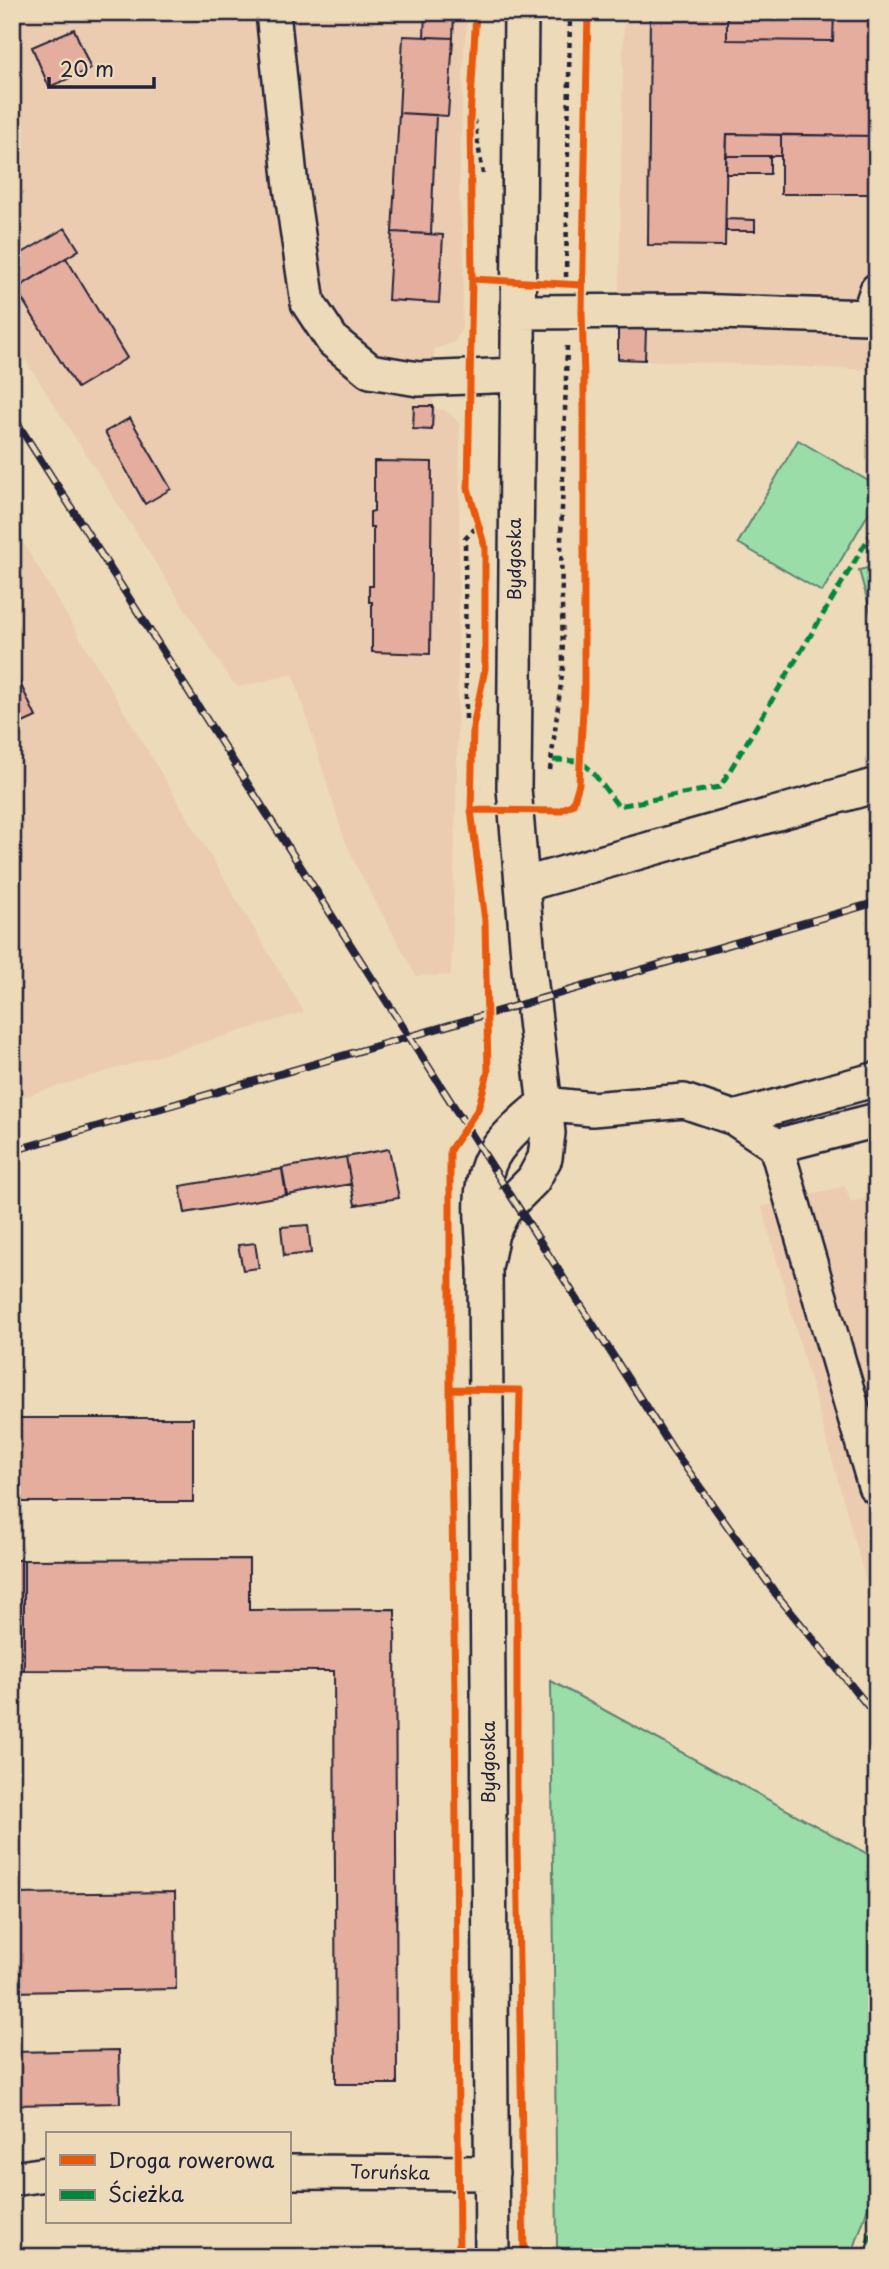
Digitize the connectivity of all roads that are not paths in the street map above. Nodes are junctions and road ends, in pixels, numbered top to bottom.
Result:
1 (273, 12) edge
2 (521, 12) edge
3 (877, 290) edge
4 (518, 312) junction
5 (517, 375) junction
6 (877, 785) edge
7 (522, 885) junction
8 (877, 1079) edge
9 (544, 1104) junction
10 (734, 1118) junction
11 (877, 1120) edge
12 (776, 1146) junction
13 (485, 1268) junction
14 (877, 1486) edge
15 (290, 2172) edge
16 (492, 2173) junction
17 (46, 2174) edge
18 (12, 2179) edge
19 (492, 2257) edge

1 - 5 street
2 - 4 street, Bydgoska
3 - 4 street
4 - 5 street, Bydgoska
5 - 7 street, Bydgoska
6 - 7 street
7 - 9 street, Bydgoska
8 - 10 street
9 - 10 street
9 - 13 street, Bydgoska
9 - 13 street, Bydgoska
10 - 12 street
11 - 12 street
12 - 14 street
13 - 16 street, Bydgoska
15 - 16 street, Toruńska
16 - 19 street, Bydgoska
17 - 18 street

